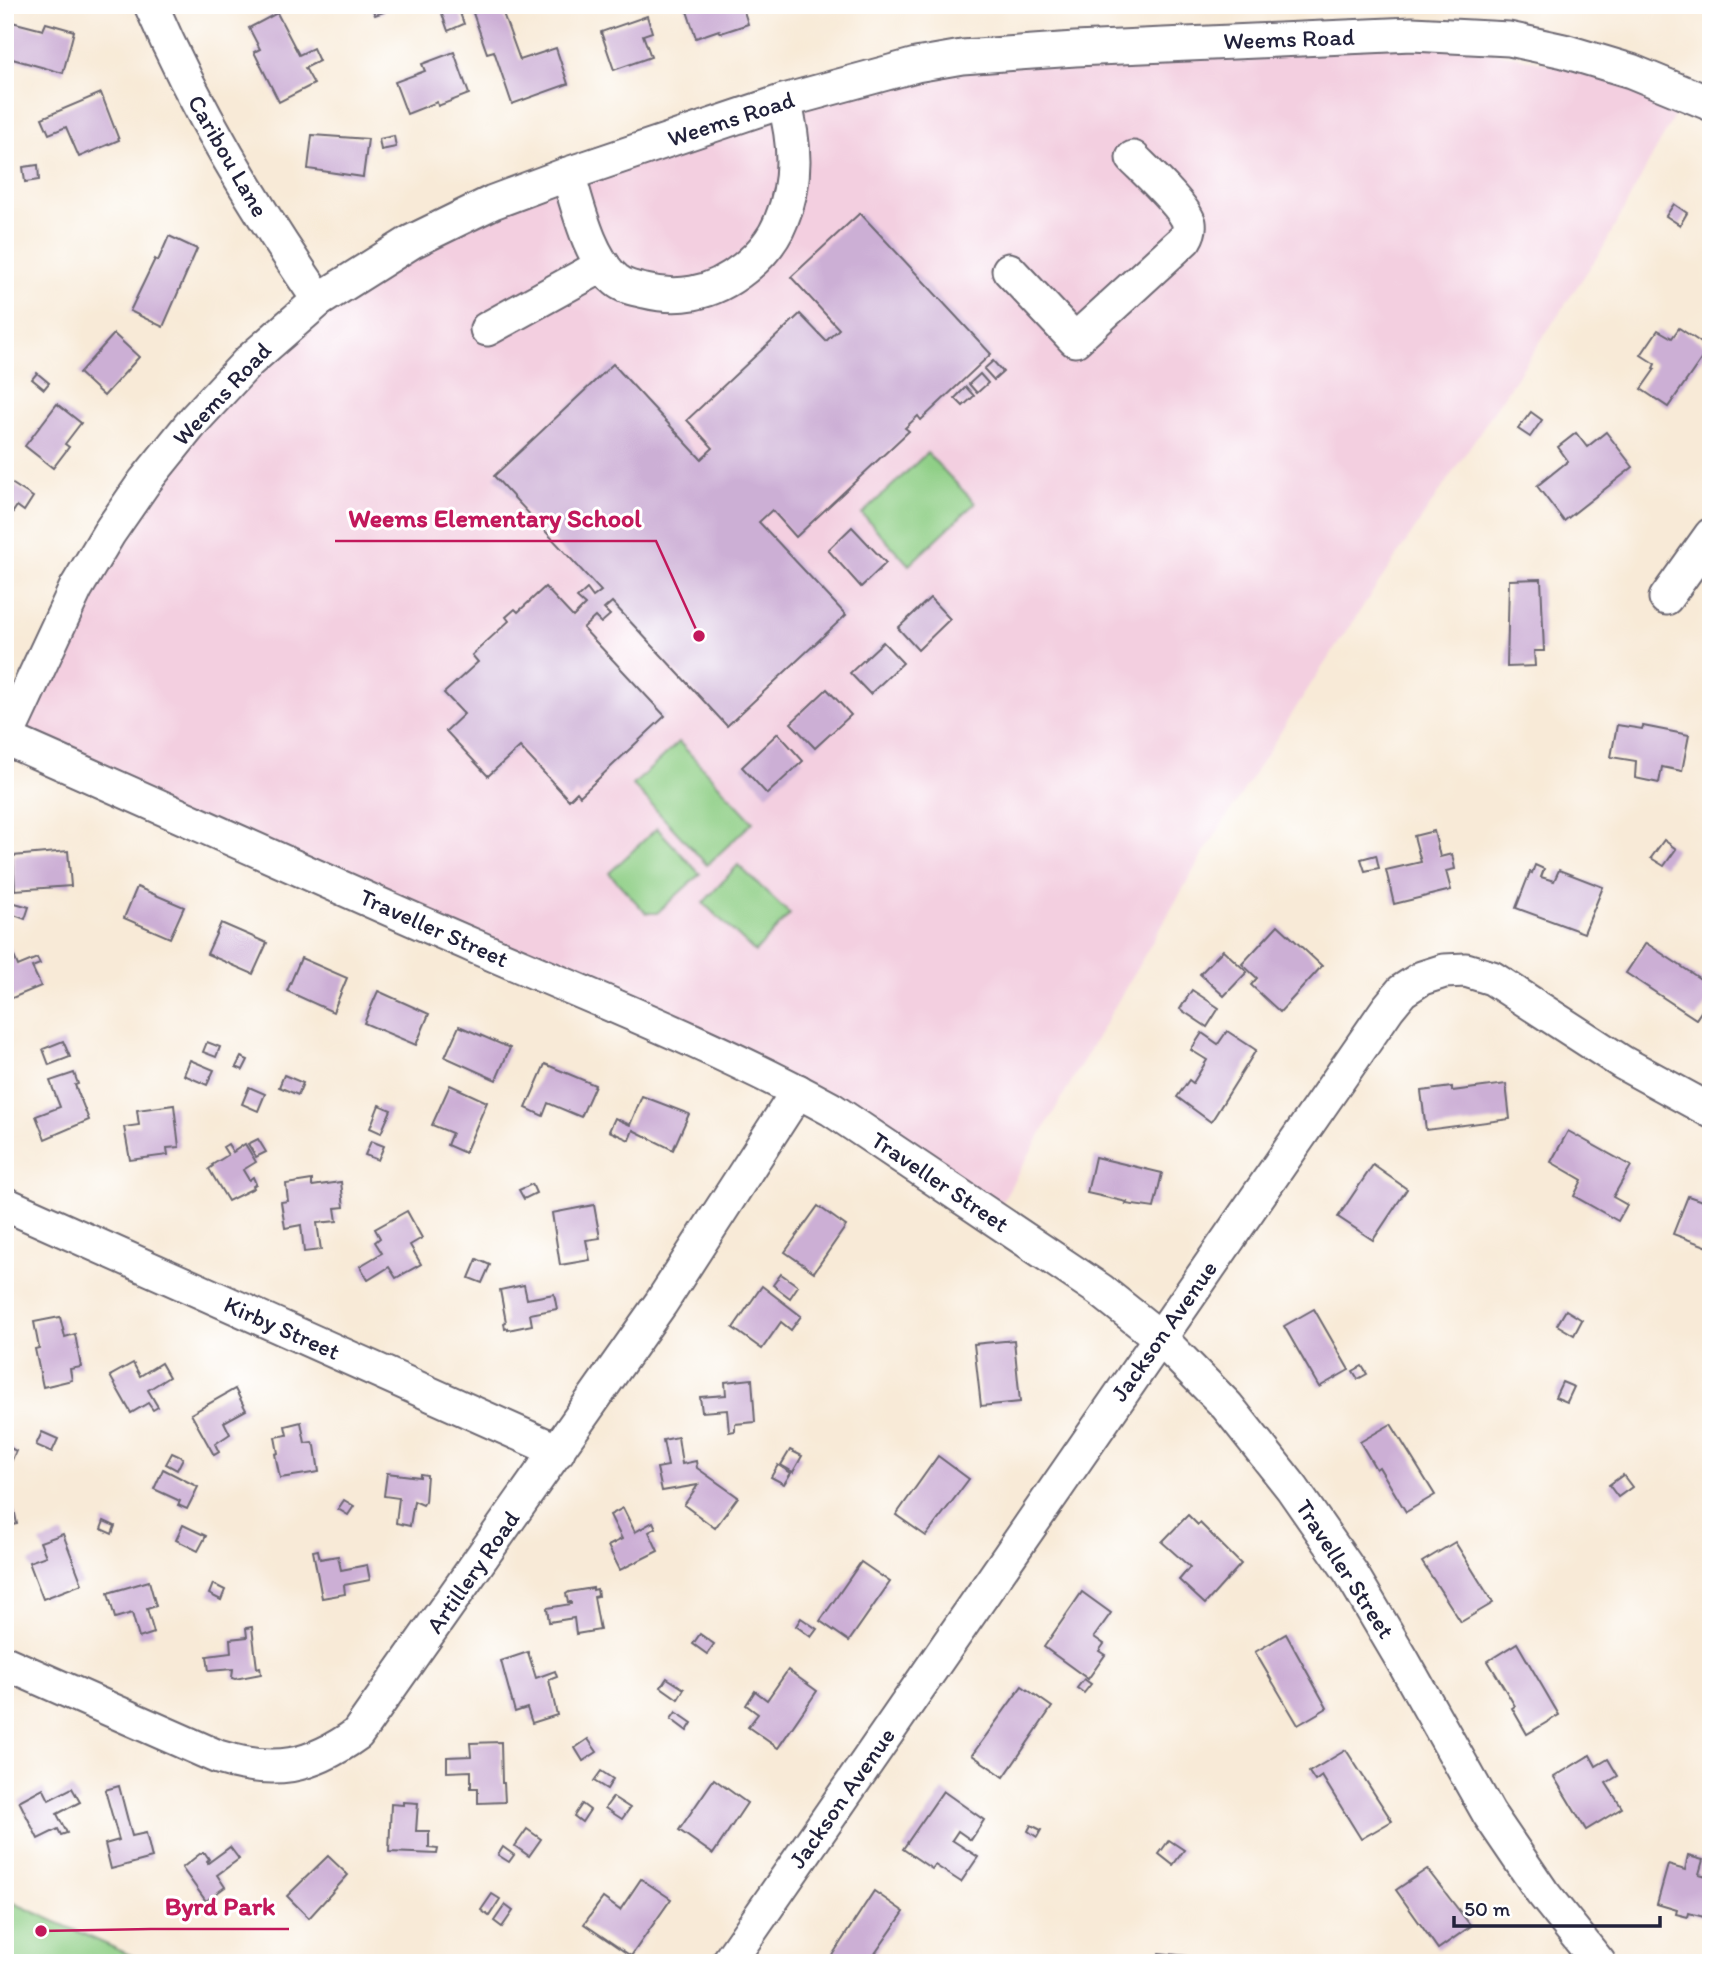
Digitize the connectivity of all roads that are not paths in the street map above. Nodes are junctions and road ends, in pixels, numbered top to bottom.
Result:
1 (151, 5) edge
2 (784, 101) junction
3 (1711, 104) edge
4 (1133, 158) dead end
5 (568, 174) junction
6 (603, 265) junction
7 (1009, 270) dead end
8 (318, 300) junction
9 (487, 329) dead end
10 (1711, 536) edge
11 (1666, 598) dead end
12 (6, 739) edge
13 (798, 1091) junction
14 (1711, 1111) edge
15 (5, 1204) edge
16 (1159, 1337) junction
17 (558, 1451) junction
18 (5, 1664) edge
19 (728, 1963) edge
20 (1599, 1963) edge

1 - 8 street, Caribou Lane
2 - 3 street, Weems Road
2 - 5 street, Weems Road
2 - 6 street
4 - 7 street
5 - 6 street
5 - 8 street, Weems Road
6 - 9 street
8 - 12 street, Weems Road
10 - 11 street
12 - 13 street, Traveller Street
13 - 16 street, Traveller Street
13 - 17 street, Artillery Road
14 - 16 street, Jackson Avenue
15 - 17 street, Kirby Street
16 - 19 street, Jackson Avenue
16 - 20 street, Traveller Street
17 - 18 street, Artillery Road

